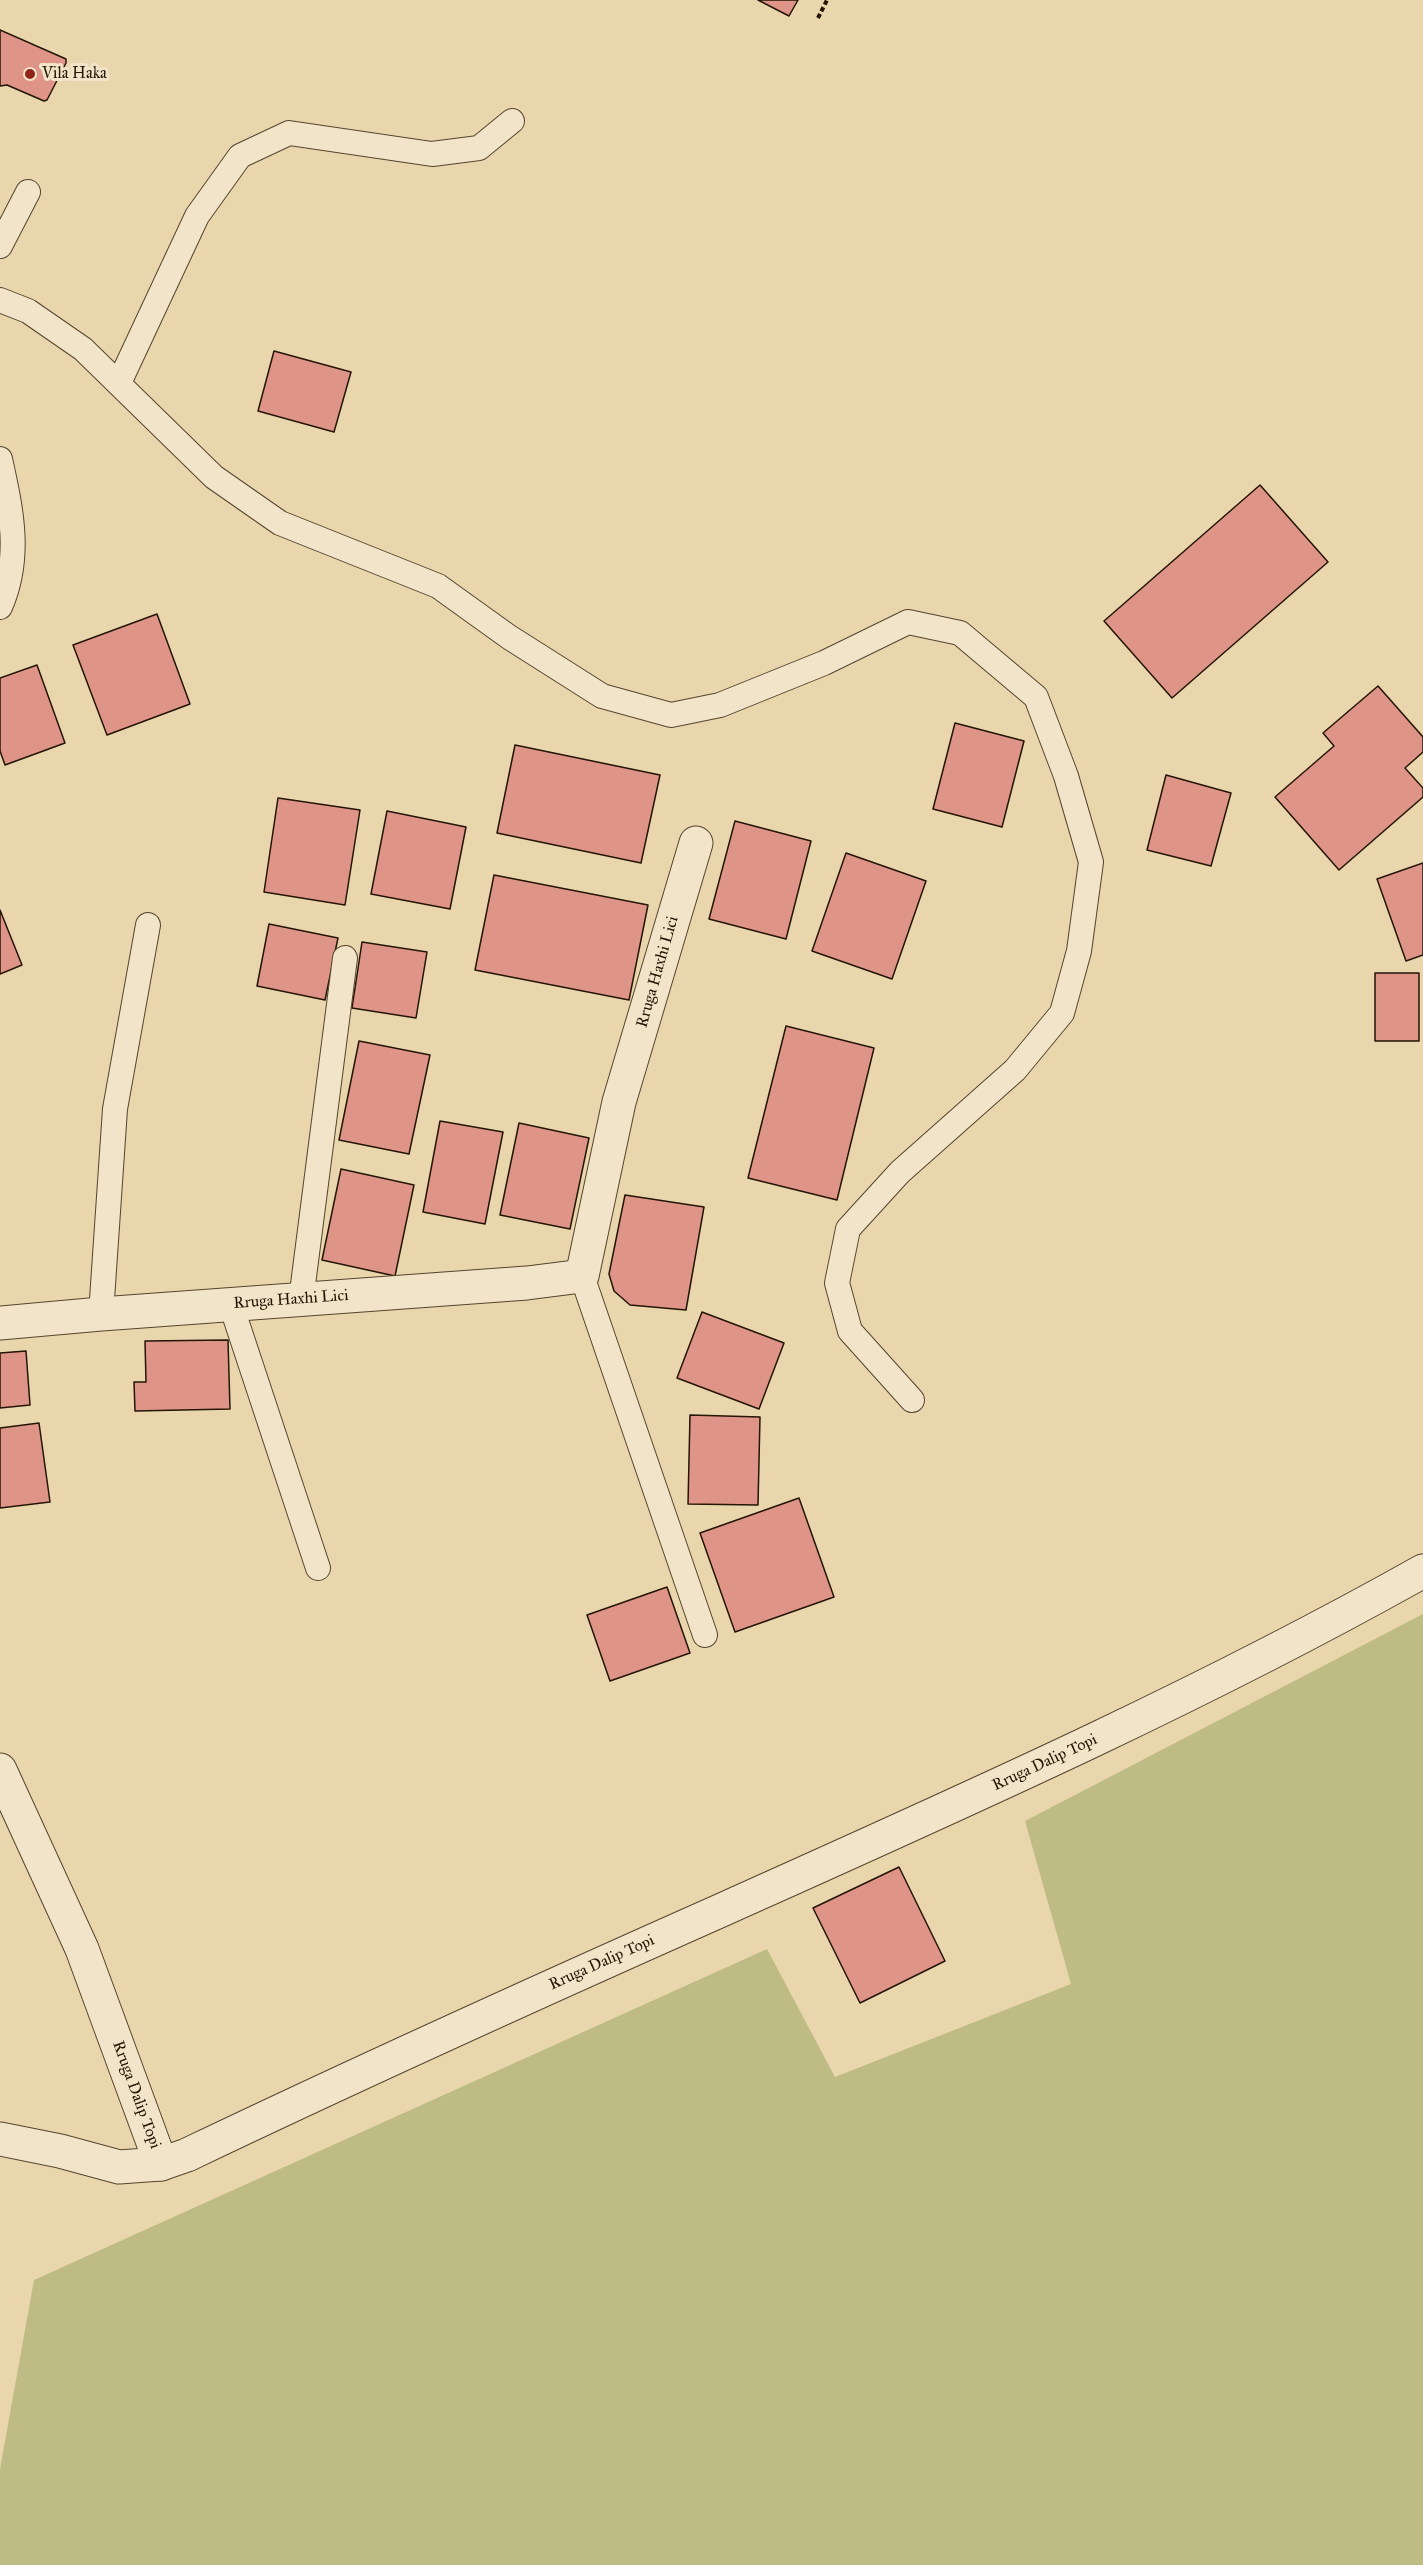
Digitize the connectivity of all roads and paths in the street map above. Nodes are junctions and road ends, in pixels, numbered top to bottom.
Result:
1 (827, 0) edge
2 (818, 18) dead end
3 (512, 121) dead end
4 (28, 192) dead end
5 (0, 246) edge
6 (0, 300) edge
7 (119, 383) junction
8 (0, 459) edge
9 (0, 607) edge
10 (696, 843) dead end
11 (148, 925) dead end
12 (345, 958) dead end
13 (582, 1276) junction
14 (301, 1300) junction
15 (231, 1305) junction
16 (101, 1314) junction
17 (0, 1323) edge
18 (912, 1401) dead end
19 (318, 1568) dead end
20 (1423, 1571) edge
21 (705, 1635) dead end
22 (0, 1770) edge
23 (0, 2139) edge
24 (161, 2164) junction

1 - 2 path
3 - 7 lane
4 - 5 lane
6 - 7 lane
7 - 18 lane
8 - 9 lane
10 - 13 street, Rruga Haxhi Lici
11 - 16 lane
12 - 14 lane
13 - 14 street, Rruga Haxhi Lici
13 - 21 lane
14 - 15 street, Rruga Haxhi Lici
15 - 16 street, Rruga Haxhi Lici
15 - 19 lane
16 - 17 street, Rruga Haxhi Lici
20 - 24 street, Rruga Dalip Topi
22 - 24 street, Rruga Dalip Topi
23 - 24 street

